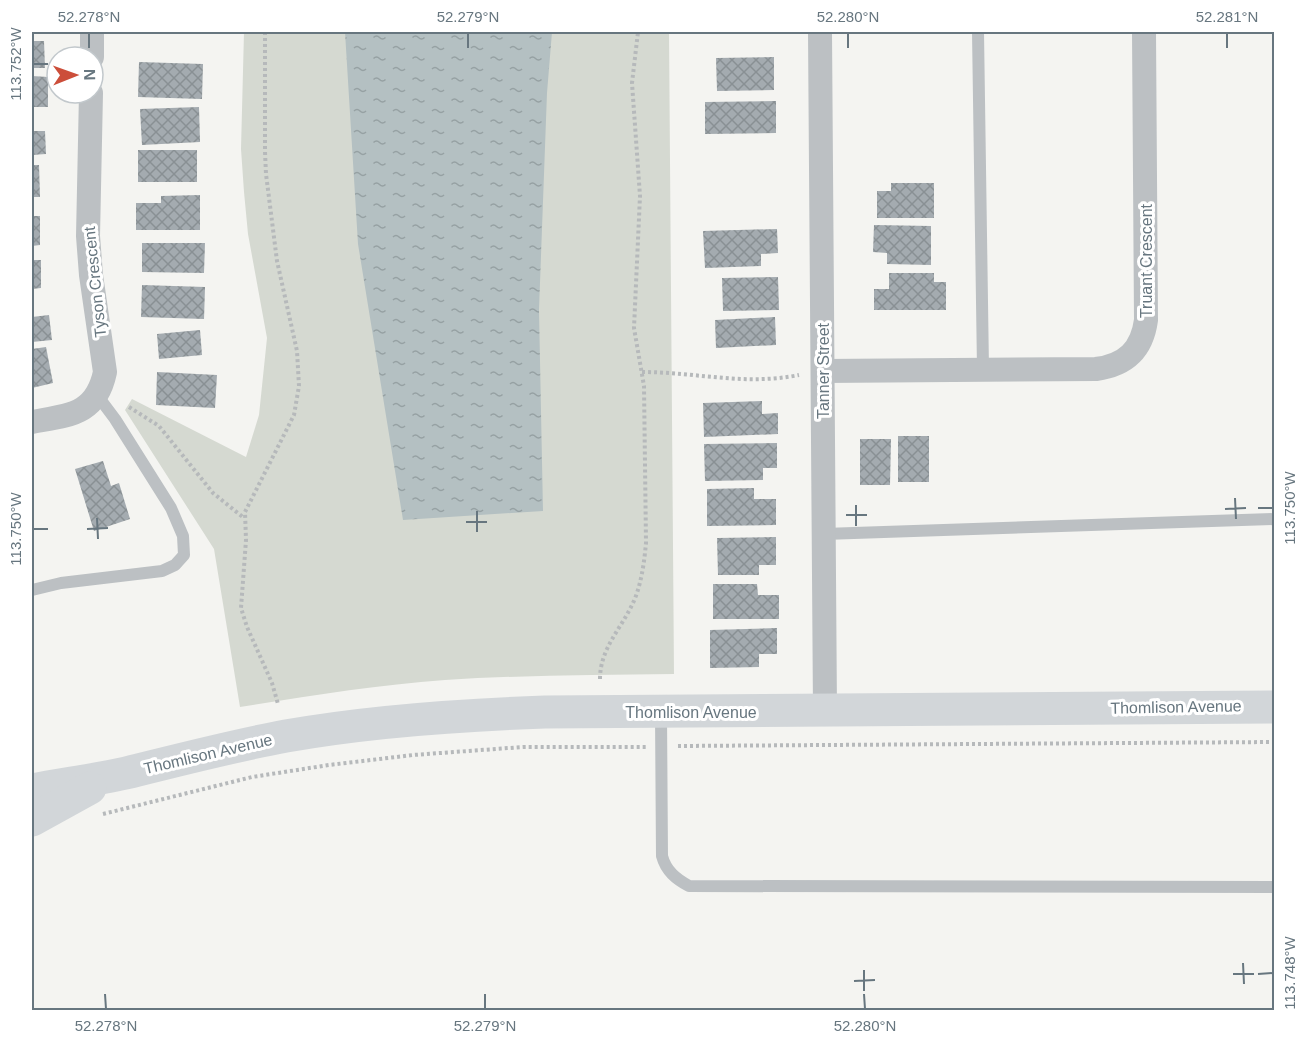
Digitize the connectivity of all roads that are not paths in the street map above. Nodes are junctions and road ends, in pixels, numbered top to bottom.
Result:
1 (820, 32) edge
2 (978, 32) edge
3 (1144, 32) edge
4 (91, 105) edge
5 (982, 369) junction
6 (823, 371) junction
7 (98, 392) junction
8 (32, 422) edge
9 (1275, 519) edge
10 (824, 534) junction
11 (32, 590) edge
12 (1275, 706) edge
13 (825, 711) junction
14 (661, 712) junction
15 (112, 776) junction
16 (32, 790) edge
17 (32, 820) edge
18 (1275, 887) edge

1 - 6 street, Tanner Street
2 - 5 lane
3 - 5 street, Truant Crescent
4 - 7 street, Tyson Crescent
5 - 6 street, Truant Crescent
6 - 10 street, Tanner Street
7 - 8 street
7 - 11 lane
9 - 10 lane
10 - 13 street, Tanner Street
12 - 13 street, Thomlison Avenue
13 - 14 street, Thomlison Avenue
14 - 15 street, Thomlison Avenue
14 - 18 lane
15 - 16 street, Thomlison Avenue
15 - 17 street, Thomlison Avenue

